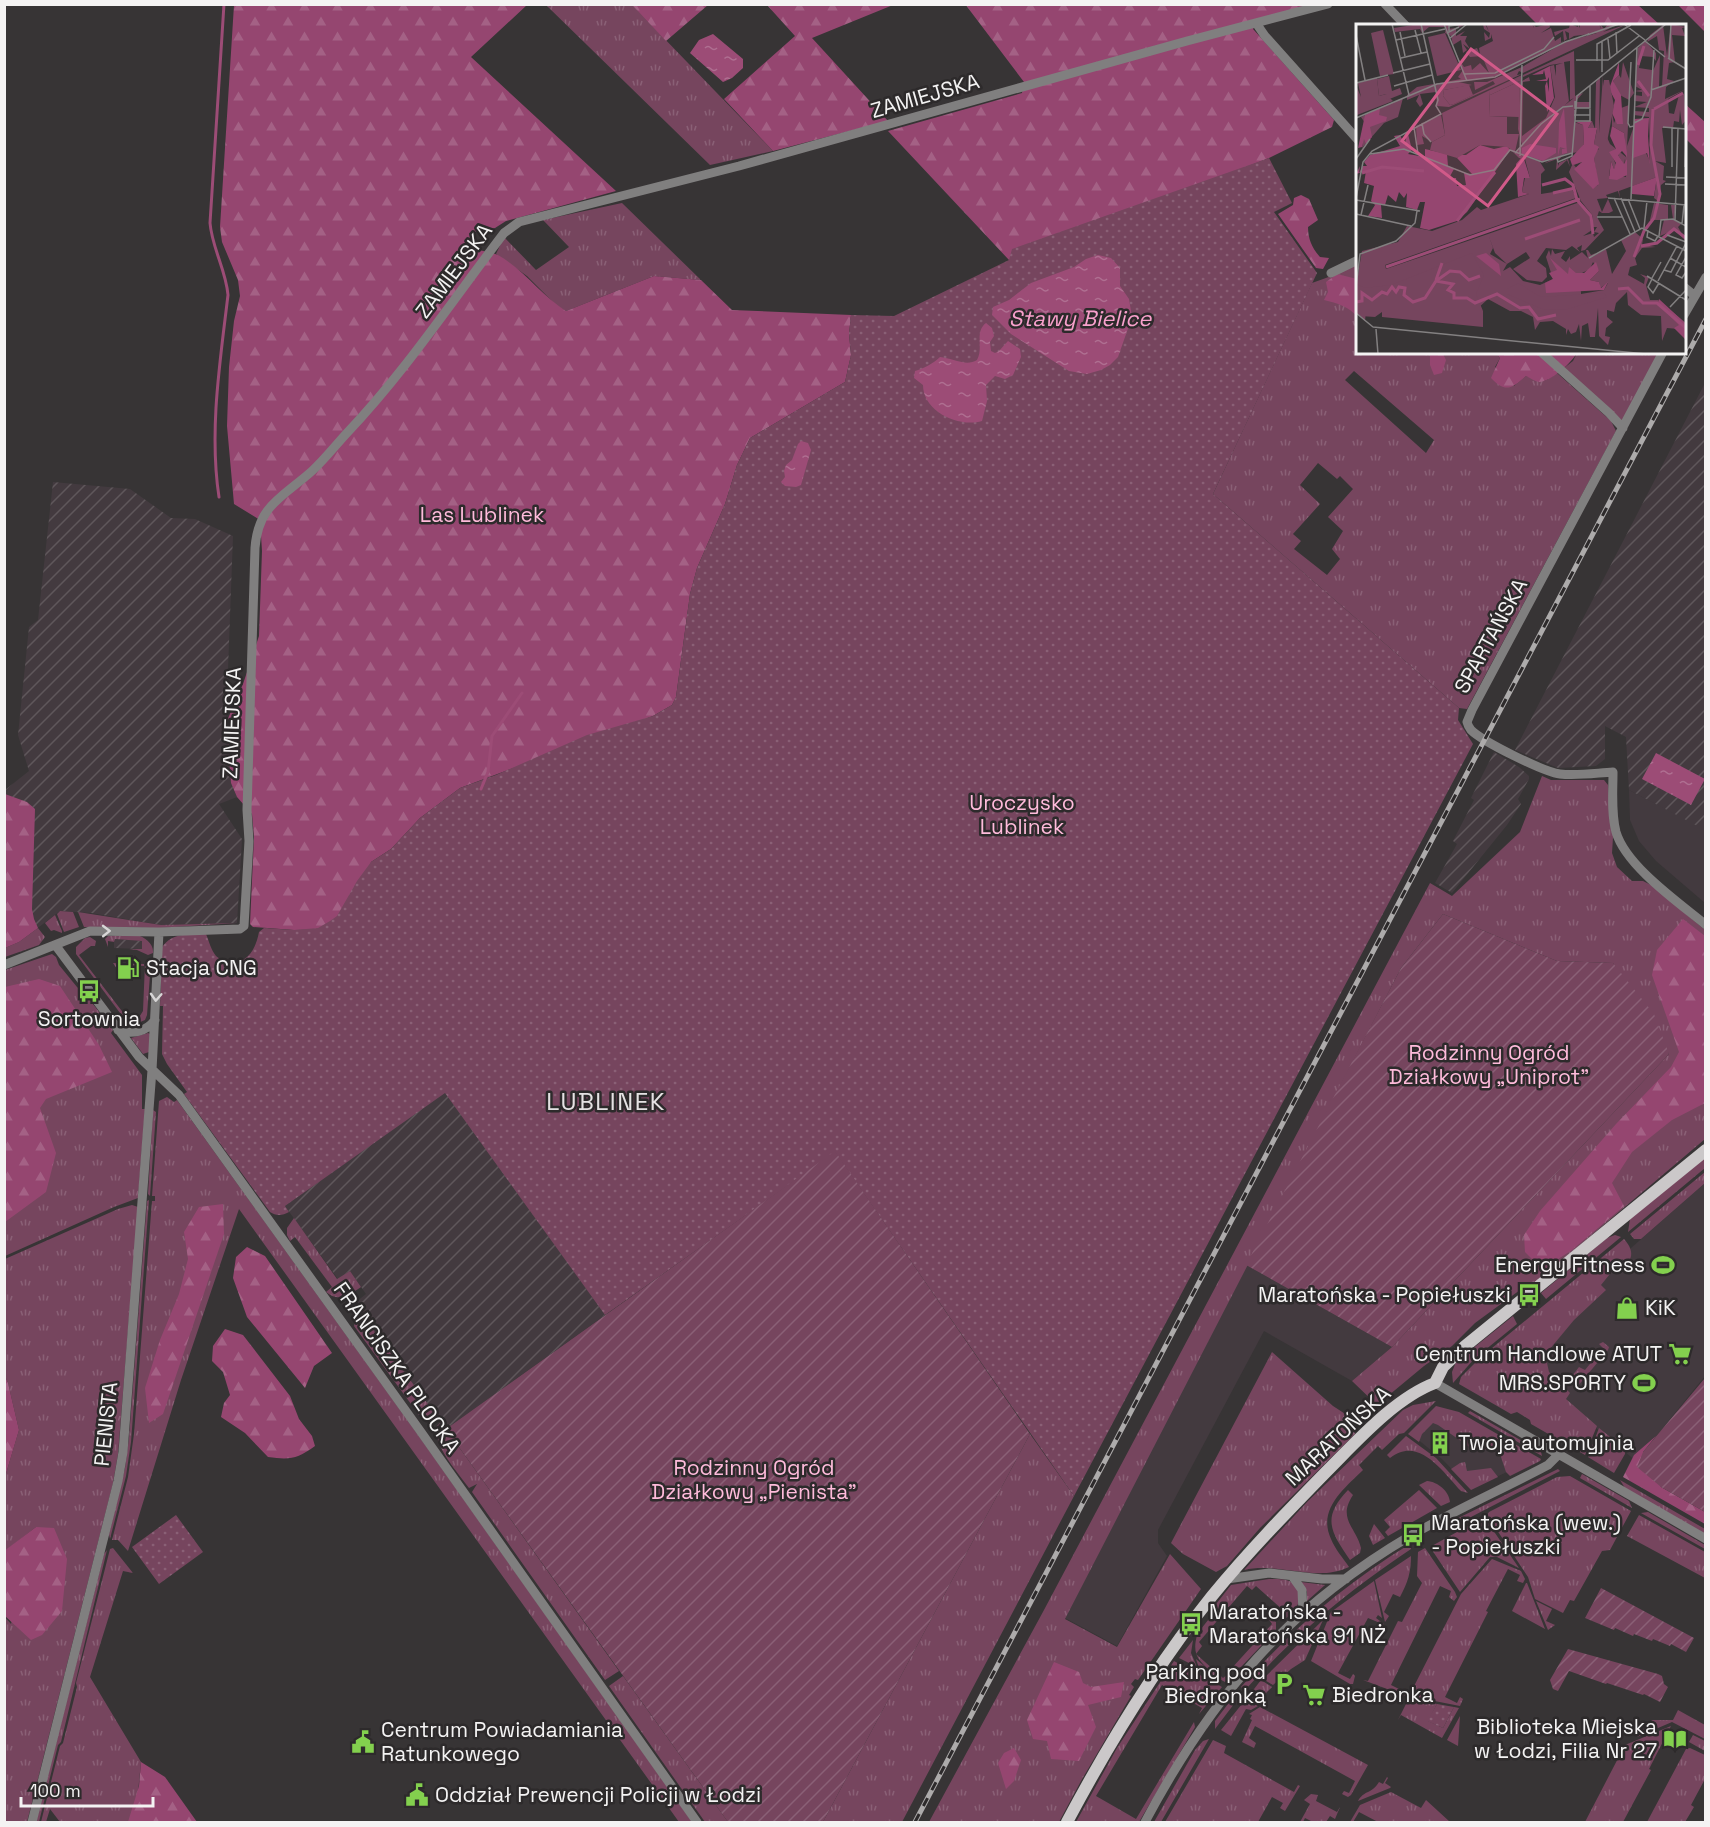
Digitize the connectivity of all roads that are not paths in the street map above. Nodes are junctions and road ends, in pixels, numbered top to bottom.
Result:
1 (1328, 4) edge
2 (1385, 4) edge
3 (1256, 23) junction
4 (1404, 24) edge
5 (1356, 138) edge
6 (1356, 261) edge
7 (1331, 273) dead end
8 (1706, 277) edge
9 (1686, 289) edge
10 (1695, 296) junction
11 (1686, 312) edge
12 (1543, 354) edge
13 (1662, 354) edge
14 (1623, 428) junction
15 (1706, 925) edge
16 (159, 932) junction
17 (56, 946) junction
18 (4, 965) edge
19 (155, 1020) junction
20 (118, 1030) junction
21 (152, 1070) junction
22 (1706, 1150) edge
23 (1435, 1383) junction
24 (1558, 1455) junction
25 (1706, 1539) edge
26 (1292, 1576) junction
27 (1227, 1579) junction
28 (1346, 1579) junction
29 (1303, 1613) junction
30 (32, 1822) edge
31 (697, 1822) edge
32 (1067, 1822) edge
33 (1145, 1822) edge

1 - 3 street, ZAMIEJSKA
2 - 4 street
3 - 5 street
3 - 16 street, ZAMIEJSKA
6 - 7 street
8 - 10 street
9 - 10 street
10 - 11 street
12 - 14 street
13 - 14 street, SPARTAŃSKA
14 - 15 street, SPARTAŃSKA
17 -> 16 street, ZAMIEJSKA
16 -> 19 street, PIENISTA
17 - 18 street, ZAMIEJSKA
17 - 20 street, FRANCISZKA PLOCKA
19 - 20 street
19 - 21 street, PIENISTA
20 - 21 street, FRANCISZKA PLOCKA
21 - 30 street, PIENISTA
21 - 31 street, FRANCISZKA PLOCKA
22 - 23 main road, MARATOŃSKA
23 - 24 street
23 - 27 main road, MARATOŃSKA
24 - 25 street
24 - 28 street
26 - 27 street
26 - 28 street
26 - 29 street
27 - 32 main road, MARATOŃSKA
28 - 29 street
29 - 33 street

